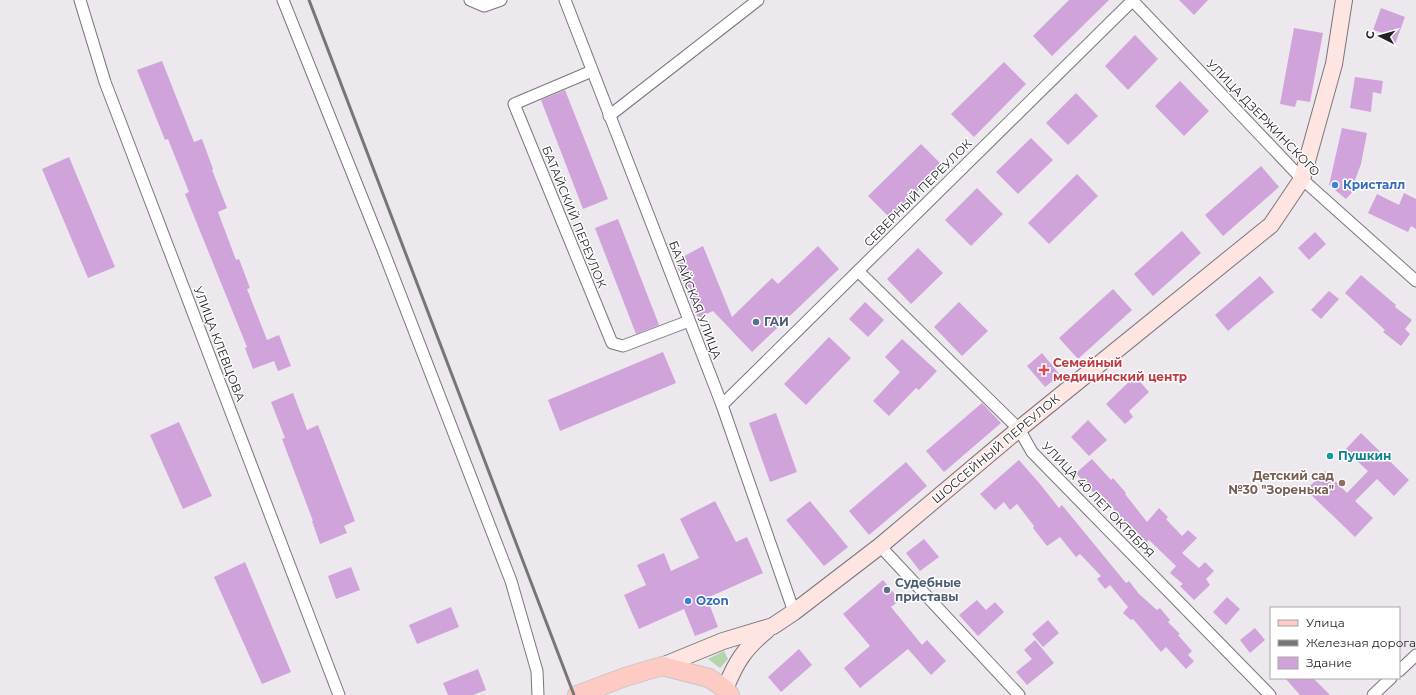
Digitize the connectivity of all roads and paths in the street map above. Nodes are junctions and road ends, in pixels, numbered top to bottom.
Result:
1 (80, 0) edge
2 (282, 0) edge
3 (470, 0) edge
4 (501, 0) edge
5 (565, 0) edge
6 (758, 0) edge
7 (1132, 0) edge
8 (1344, 0) edge
9 (592, 71) junction
10 (610, 116) junction
11 (1302, 179) junction
12 (858, 271) junction
13 (1416, 281) edge
14 (689, 321) junction
15 (722, 405) junction
16 (1019, 429) junction
17 (880, 546) junction
18 (794, 612) junction
19 (773, 626) junction
20 (1416, 655) edge
21 (662, 666) junction
22 (1400, 670) edge
23 (1390, 679) edge
24 (727, 692) edge
25 (339, 695) edge
26 (538, 695) edge
27 (577, 695) edge
28 (1019, 695) edge
29 (1270, 695) edge
30 (1373, 695) edge

1 - 25 street, УЛИЦА КЛЕВЦОВА
2 - 26 street
3 - 4 street
5 - 9 street, БАТАЙСКАЯ УЛИЦА
6 - 10 street
7 - 11 street, УЛИЦА ДЗЕРЖИНСКОГО
7 - 12 street, СЕВЕРНЫЙ ПЕРЕУЛОК
8 - 11 main road, ШОССЕЙНЫЙ ПЕРЕУЛОК
9 - 10 street, БАТАЙСКАЯ УЛИЦА
9 - 14 street, БАТАЙСКИЙ ПЕРЕУЛОК
10 - 14 street, БАТАЙСКАЯ УЛИЦА
11 - 13 street, УЛИЦА ДЗЕРЖИНСКОГО
11 - 16 main road, ШОССЕЙНЫЙ ПЕРЕУЛОК
12 - 15 street, СЕВЕРНЫЙ ПЕРЕУЛОК
12 - 16 street, УЛИЦА 40 ЛЕТ ОКТЯБРЯ
14 - 15 street, БАТАЙСКАЯ УЛИЦА
15 - 18 street, БАТАЙСКАЯ УЛИЦА
16 - 17 main road, ШОССЕЙНЫЙ ПЕРЕУЛОК
16 - 29 street, УЛИЦА 40 ЛЕТ ОКТЯБРЯ
17 - 18 main road, ШОССЕЙНЫЙ ПЕРЕУЛОК
17 - 28 street
18 - 19 main road, ШОССЕЙНЫЙ ПЕРЕУЛОК
19 - 21 main road, ШОССЕЙНЫЙ ПЕРЕУЛОК
19 - 24 main road
20 - 22 street
21 - 24 main road
21 - 27 main road
23 - 30 street

